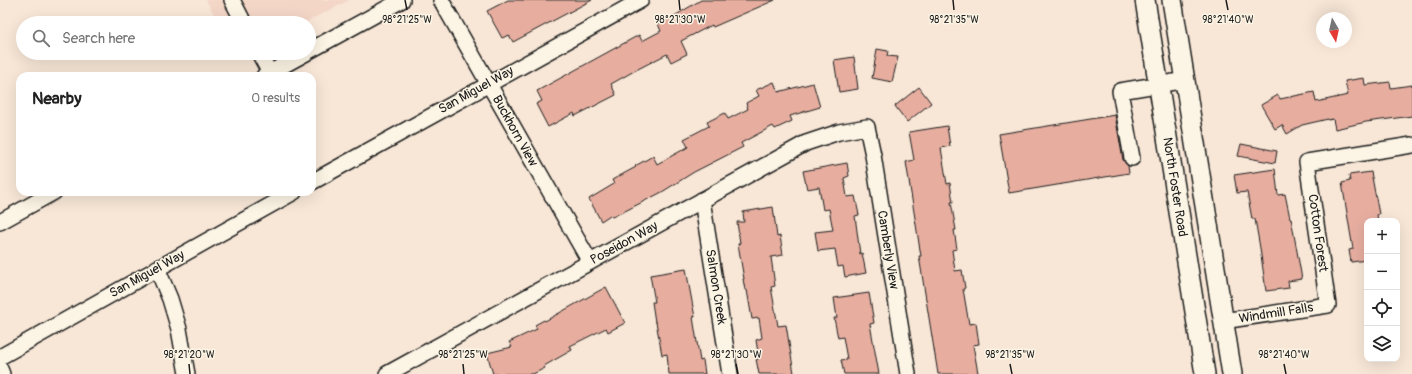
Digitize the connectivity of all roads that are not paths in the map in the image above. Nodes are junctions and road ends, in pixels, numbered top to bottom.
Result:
1 (232, 0) edge
2 (402, 0) edge
3 (441, 0) edge
4 (641, 0) edge
5 (1145, 0) edge
6 (1172, 0) edge
7 (240, 16) edge
8 (316, 47) edge
9 (262, 60) edge
10 (293, 60) edge
11 (266, 72) edge
12 (271, 72) edge
13 (1186, 80) junction
14 (488, 83) junction
15 (1159, 84) junction
16 (867, 127) joint
17 (1412, 145) edge
18 (1132, 158) dead end
19 (316, 180) edge
20 (47, 196) edge
21 (287, 196) edge
22 (702, 200) junction
23 (0, 222) edge
24 (590, 262) junction
25 (157, 268) junction
26 (1328, 305) joint
27 (1223, 321) junction
28 (0, 357) edge
29 (0, 369) edge
30 (2, 374) edge
31 (187, 374) edge
32 (389, 374) edge
33 (730, 374) edge
34 (908, 374) edge
35 (1205, 374) edge
36 (1232, 374) edge

1 - 7 street
2 - 8 street
3 - 14 street, Buckhorn View
4 - 14 street, San Miguel Way
5 - 15 main road, North Foster Road
6 - 13 main road, North Foster Road
9 - 11 street
10 - 12 street
13 - 15 street
13 - 27 main road, North Foster Road
14 - 19 street, San Miguel Way
14 - 24 street, Buckhorn View
15 - 18 street
15 - 35 main road, North Foster Road
16 - 22 street, Poseidon Way
16 - 34 street, Camberly View
17 - 26 street, Cotton Forest
20 - 23 street
21 - 25 street, San Miguel Way
22 - 24 street, Poseidon Way
22 - 33 street, Salmon Creek
24 - 32 street, Poseidon Way
25 - 28 street, San Miguel Way
25 - 31 street
26 - 27 street, Windmill Falls
27 - 36 main road, North Foster Road
29 - 30 street

